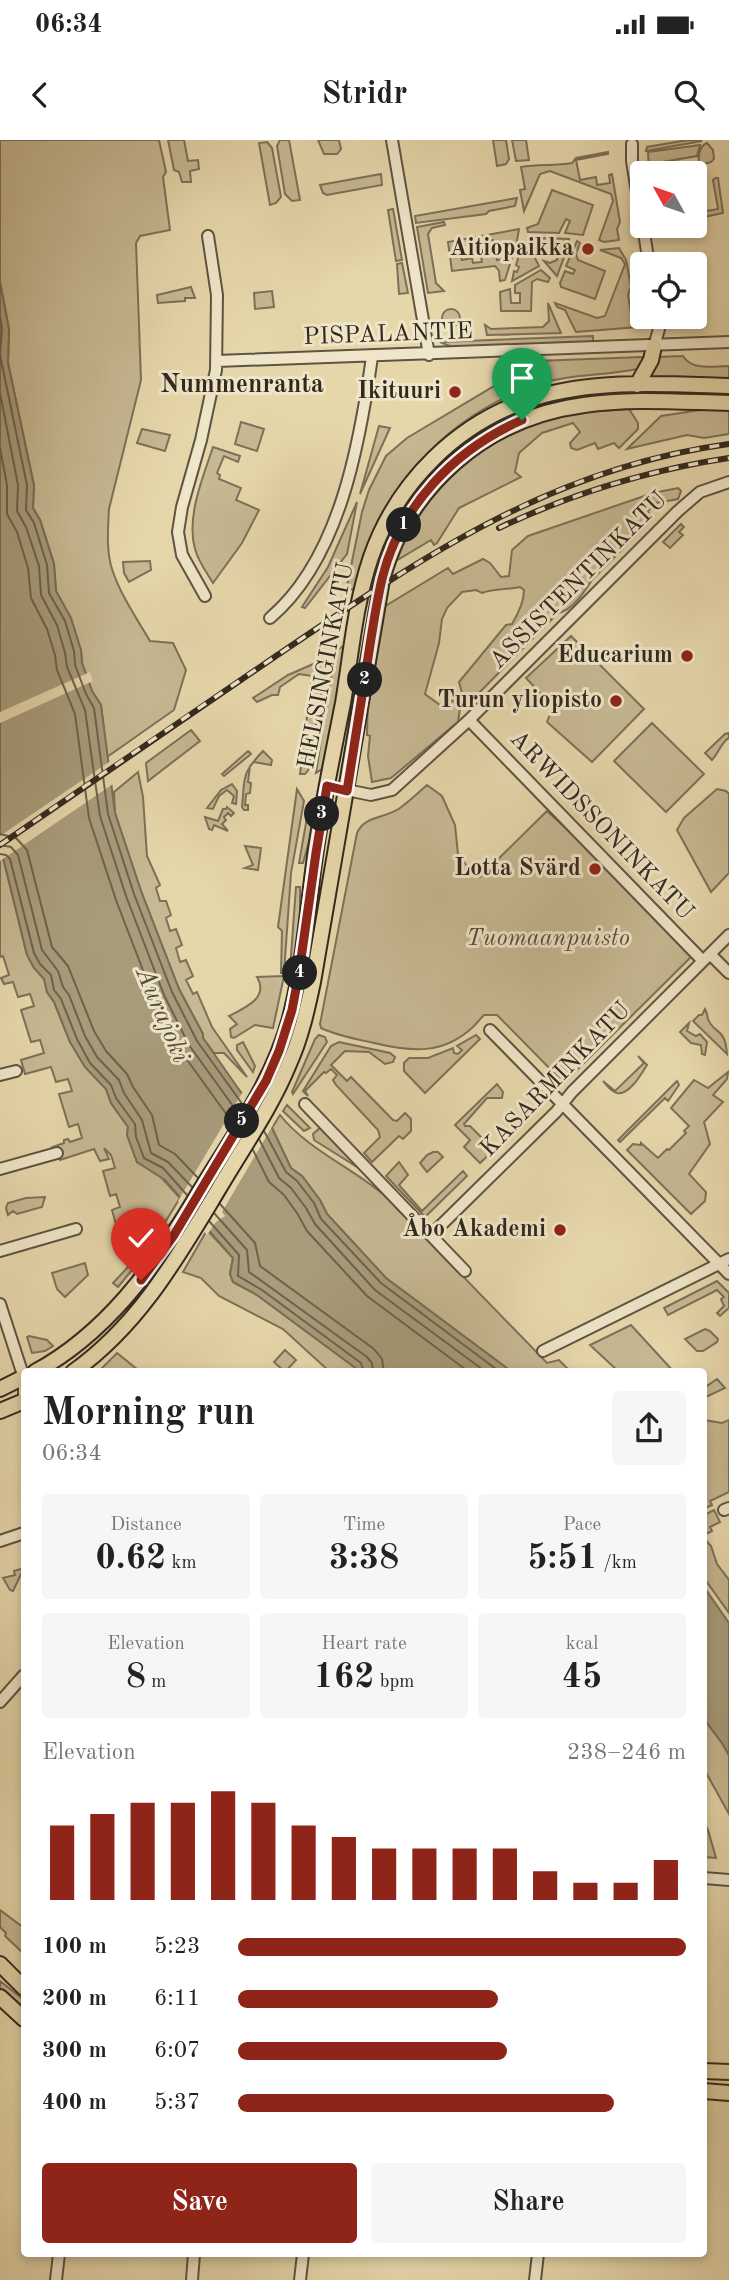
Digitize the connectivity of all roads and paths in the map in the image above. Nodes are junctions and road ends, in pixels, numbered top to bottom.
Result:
1 (392, 140) edge
2 (632, 144) dead end
3 (632, 161) edge
4 (208, 236) dead end
5 (659, 329) edge
6 (729, 342) edge
7 (654, 346) junction
8 (429, 355) junction
9 (372, 357) junction
10 (217, 361) junction
11 (636, 385) junction
12 (729, 386) edge
13 (729, 403) edge
14 (729, 482) edge
15 (205, 596) dead end
16 (270, 618) dead end
17 (469, 720) junction
18 (327, 786) junction
19 (347, 791) junction
20 (729, 935) edge
21 (706, 957) junction
22 (729, 972) edge
23 (490, 1030) dead end
24 (16, 1071) dead end
25 (0, 1075) edge
26 (563, 1103) junction
27 (305, 1104) dead end
28 (57, 1153) dead end
29 (0, 1170) edge
30 (76, 1229) dead end
31 (431, 1235) junction
32 (0, 1251) edge
33 (724, 1261) edge
34 (465, 1270) dead end
35 (729, 1274) edge
36 (0, 1304) edge
37 (543, 1351) dead end
38 (41, 1368) edge
39 (78, 1368) edge
40 (21, 1369) edge
41 (21, 1379) edge
42 (0, 1389) edge
43 (21, 1403) edge
44 (0, 1411) edge
45 (21, 1535) edge
46 (0, 1541) edge
47 (21, 1678) edge
48 (0, 1702) edge
49 (707, 1878) edge
50 (729, 1881) edge
51 (0, 1964) edge
52 (21, 1985) edge
53 (0, 1997) edge
54 (21, 2016) edge
55 (707, 2071) edge
56 (729, 2072) edge
57 (707, 2091) edge
58 (729, 2093) edge
59 (59, 2257) edge
60 (194, 2257) edge
61 (303, 2257) edge
62 (538, 2257) edge
63 (56, 2280) edge
64 (192, 2280) edge
65 (300, 2280) edge
66 (535, 2280) edge

1 - 8 street
2 - 3 street
4 - 10 street
5 - 7 street
6 - 7 street, PISPALANTIE
7 - 8 street, PISPALANTIE
7 - 11 main road
8 - 9 street, PISPALANTIE
9 - 10 street, PISPALANTIE
9 - 16 street
10 - 15 street
11 - 12 main road, HELSINGINKATU
11 - 18 main road, HELSINGINKATU
13 - 19 main road, HELSINGINKATU
14 - 17 street, ASSISTENTINKATU
17 - 19 street, ASSISTENTINKATU
17 - 21 street, ARWIDSSONINKATU
18 - 19 street, ASSISTENTINKATU
18 - 38 main road, HELSINGINKATU
19 - 39 main road, HELSINGINKATU
20 - 21 street, KASARMINKATU
21 - 22 street, ARWIDSSONINKATU
21 - 26 street, KASARMINKATU
23 - 26 street
24 - 25 street
26 - 31 street, KASARMINKATU
26 - 33 street
27 - 31 street
28 - 29 street
30 - 32 street
31 - 34 street
33 - 35 street
33 - 37 street
36 - 40 street
41 - 42 main road
43 - 44 main road
45 - 46 street
47 - 48 street
49 - 50 street
51 - 52 main road
53 - 54 main road
55 - 56 main road
57 - 58 main road
59 - 63 street
60 - 64 street
61 - 65 street
62 - 66 street

